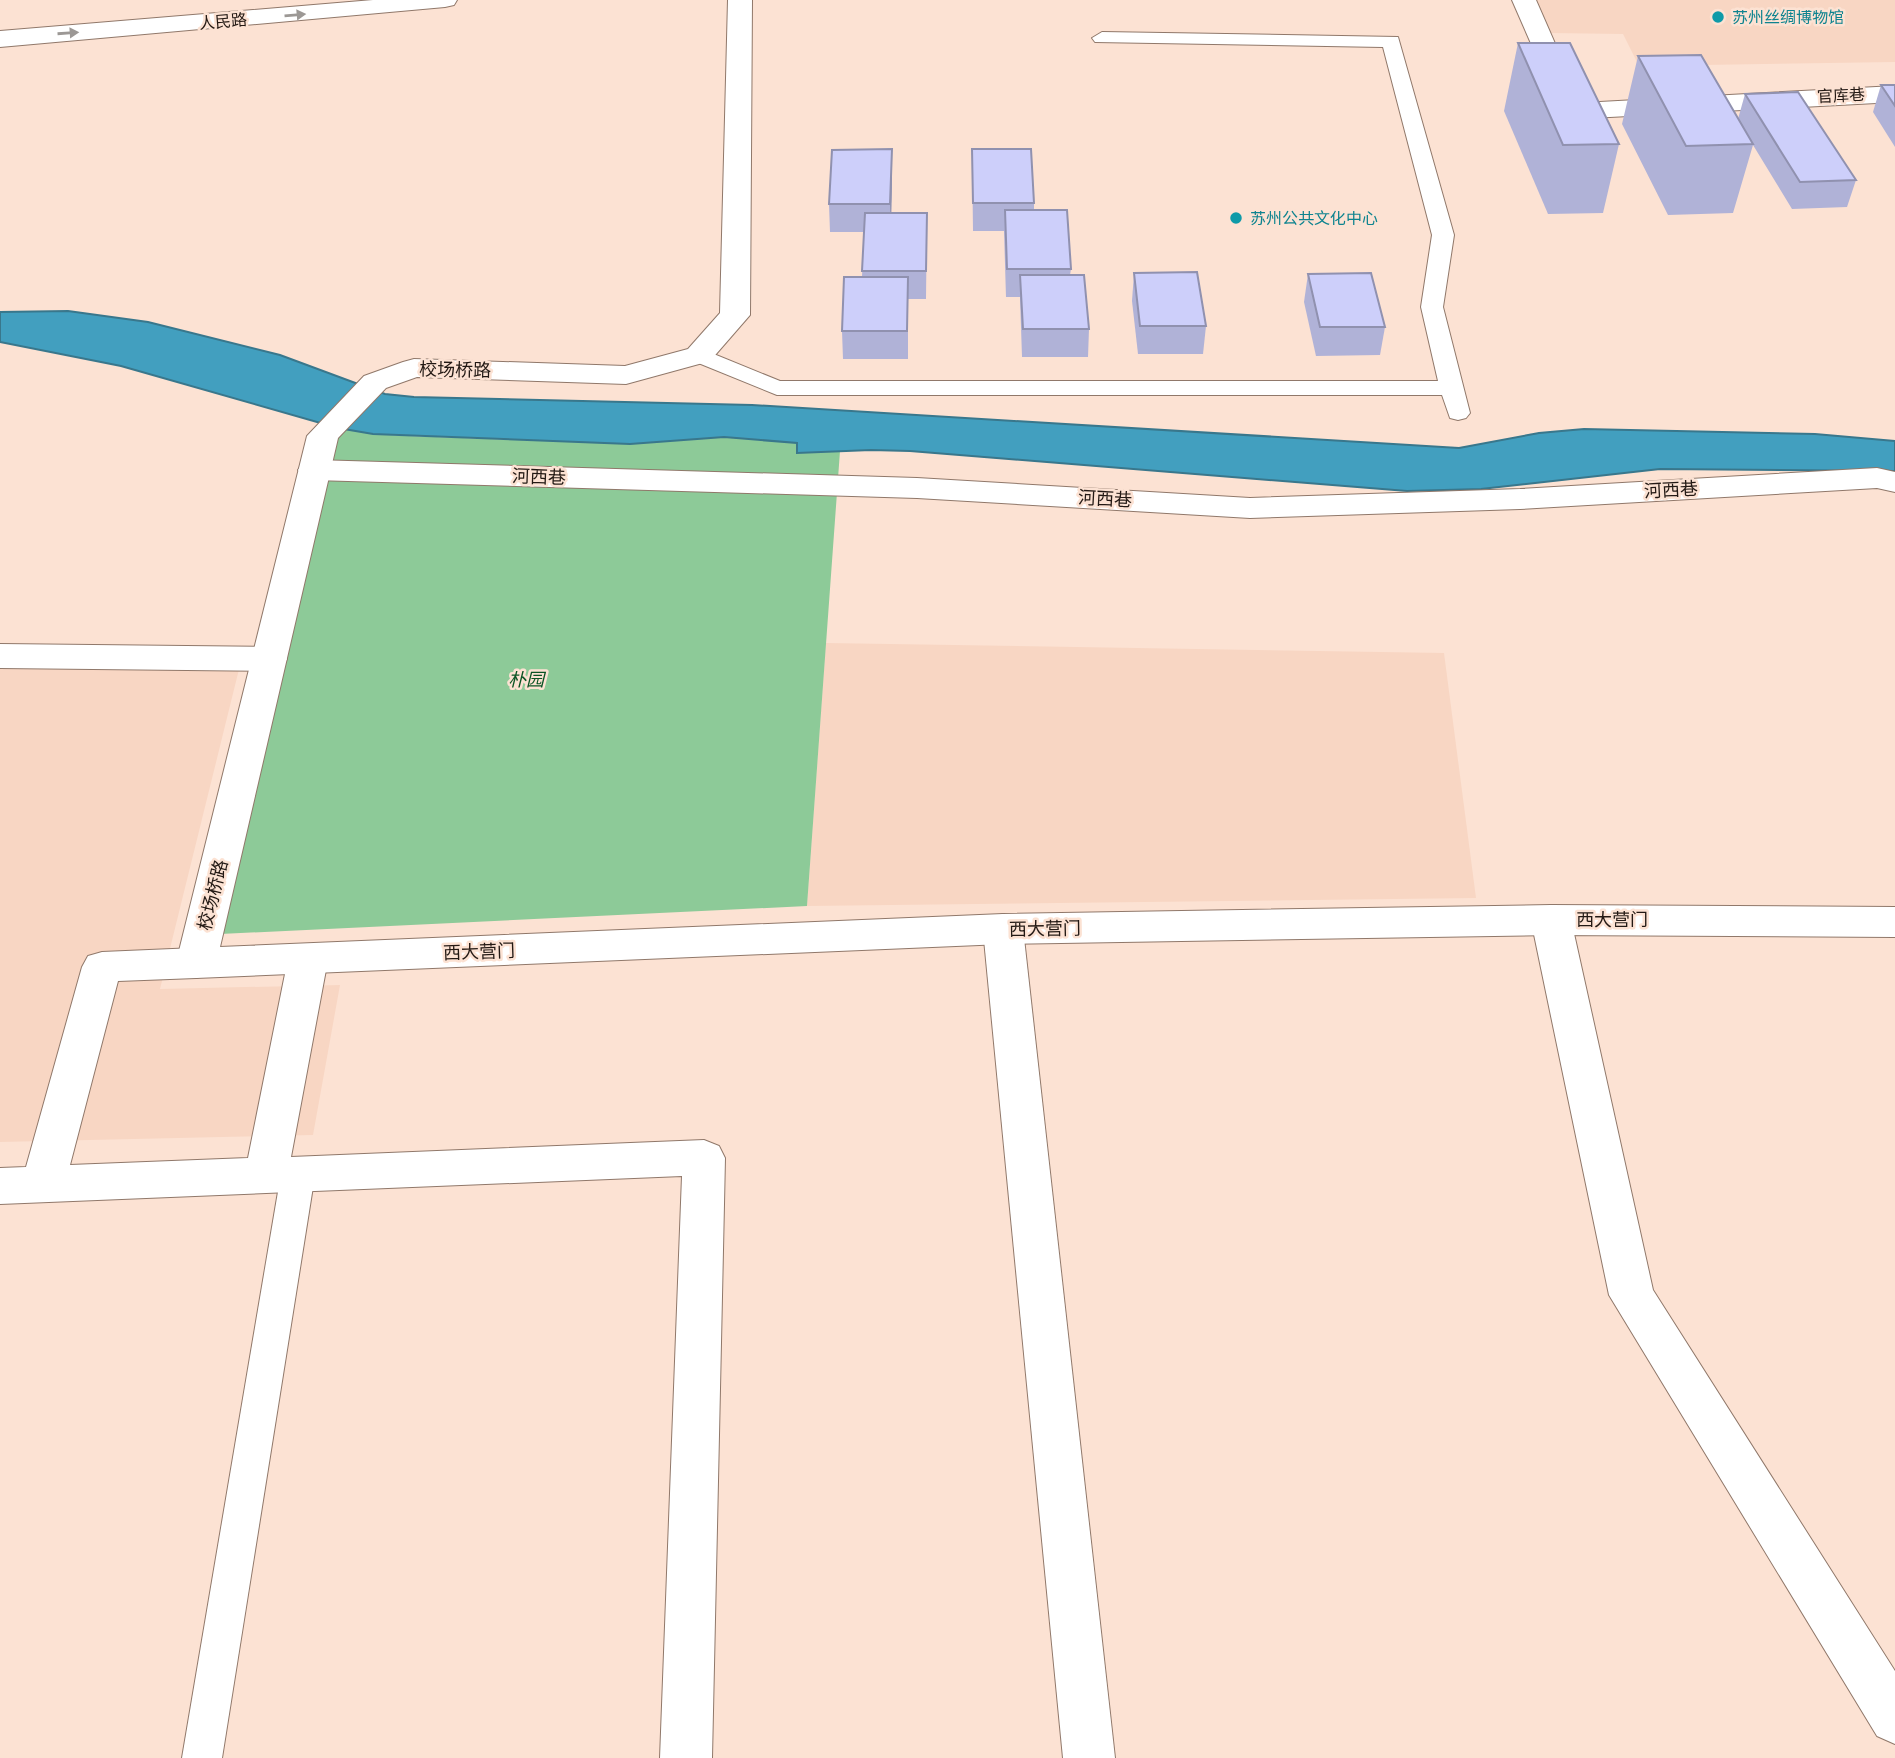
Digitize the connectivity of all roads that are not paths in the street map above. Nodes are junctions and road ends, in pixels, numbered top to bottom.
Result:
1 (207, 0) edge
2 (445, 0) edge
3 (740, 0) edge
4 (1524, 0) edge
5 (0, 16) edge
6 (1102, 38) dead end
7 (0, 39) edge
8 (1895, 94) edge
9 (699, 355) junction
10 (1452, 388) junction
11 (1458, 413) dead end
12 (314, 470) junction
13 (1895, 482) edge
14 (0, 656) edge
15 (270, 659) junction
16 (1552, 920) junction
17 (1895, 922) edge
18 (1003, 929) junction
19 (308, 959) junction
20 (196, 963) junction
21 (282, 1175) junction
22 (43, 1185) junction
23 (0, 1186) edge
24 (1895, 1718) edge
25 (202, 1758) edge
26 (686, 1758) edge
27 (1089, 1758) edge

1 - 5 street, 人民路
7 -> 2 street, 人民路
3 - 9 street
4 - 8 street, 官库巷
6 - 10 lane
9 - 10 lane
9 - 12 street, 校场桥路
10 - 11 lane
12 - 13 street, 河西巷
12 - 15 street, 校场桥路
14 - 15 street
15 - 20 street, 校场桥路
16 - 17 street, 西大营门
16 - 18 street, 西大营门
16 - 24 street
18 - 19 street, 西大营门
18 - 27 street
19 - 20 street, 西大营门
19 - 21 street
20 - 22 street, 西大营门
21 - 22 street
21 - 25 lane
21 - 26 street
22 - 23 street

